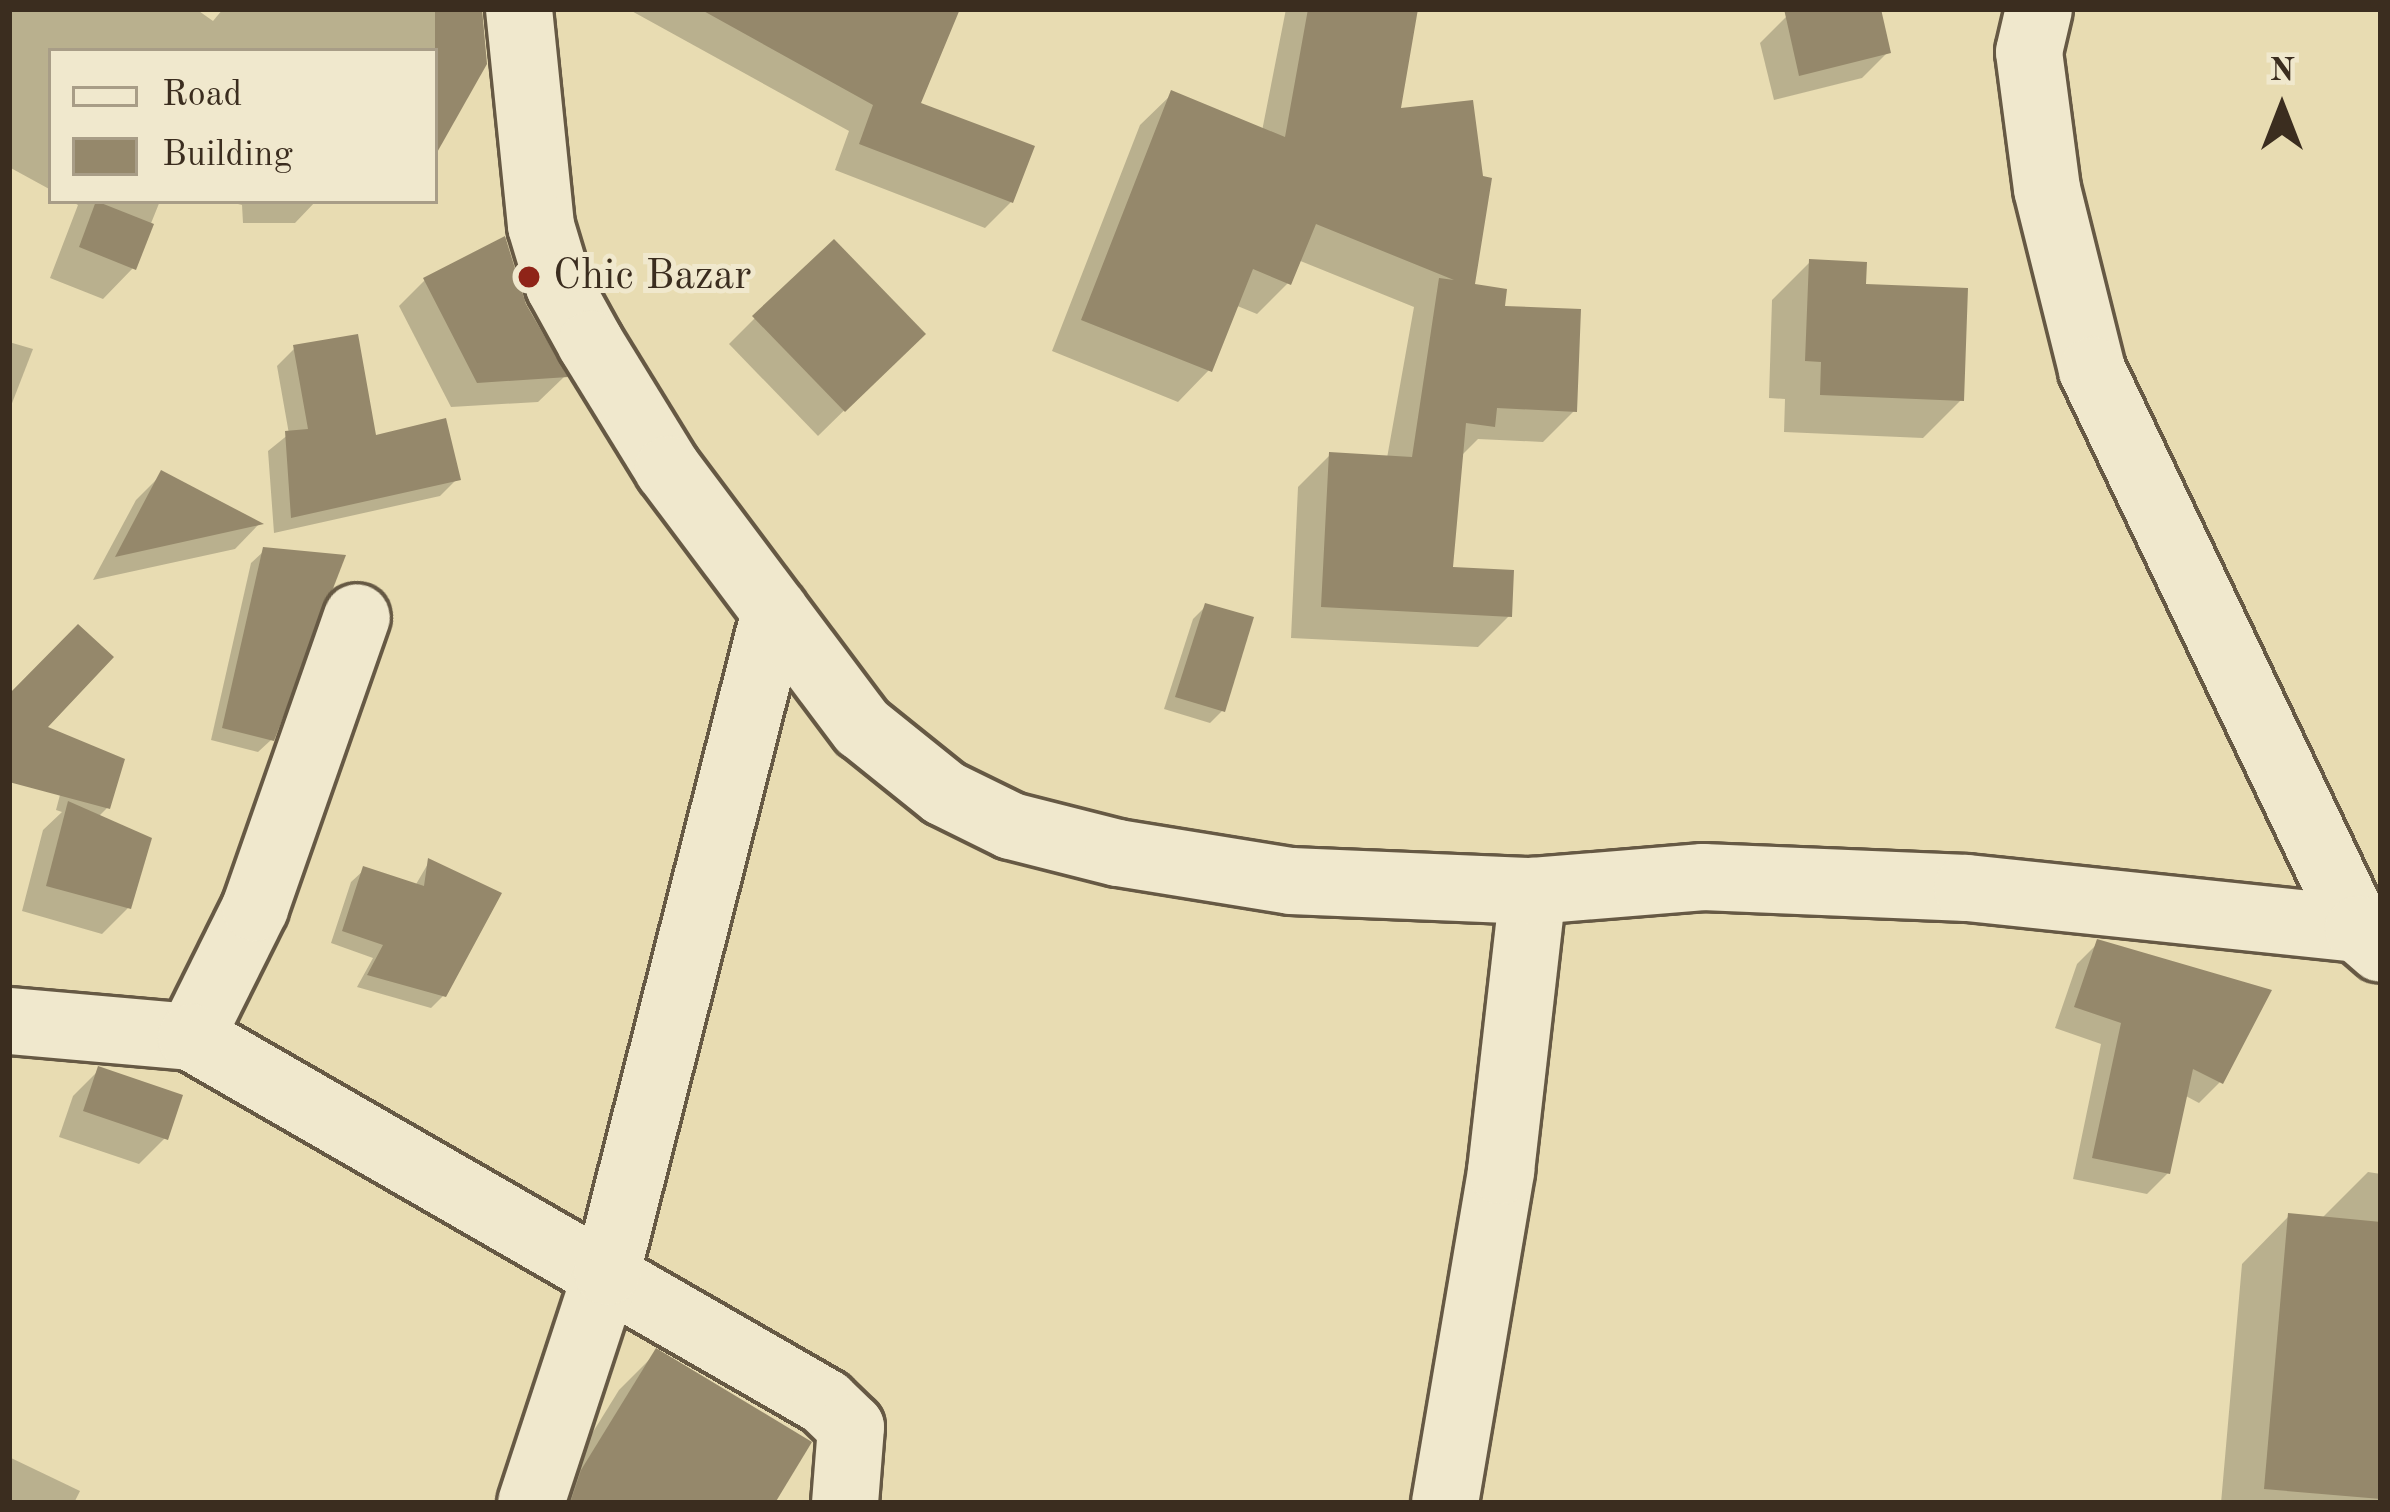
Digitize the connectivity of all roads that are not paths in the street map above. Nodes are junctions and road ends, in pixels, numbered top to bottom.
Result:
1 (2039, 9) edge
2 (525, 11) edge
3 (775, 611) junction
4 (357, 617) dead end
5 (1533, 891) junction
6 (2370, 939) edge
7 (9, 1021) edge
8 (191, 1037) junction
9 (607, 1272) junction
10 (531, 1503) edge
11 (845, 1503) edge
12 (1445, 1503) edge

1 - 6 street
2 - 3 street
3 - 5 street
3 - 9 street
4 - 8 street
5 - 6 street
5 - 12 street
7 - 8 street
8 - 9 street
9 - 10 street
9 - 11 street

